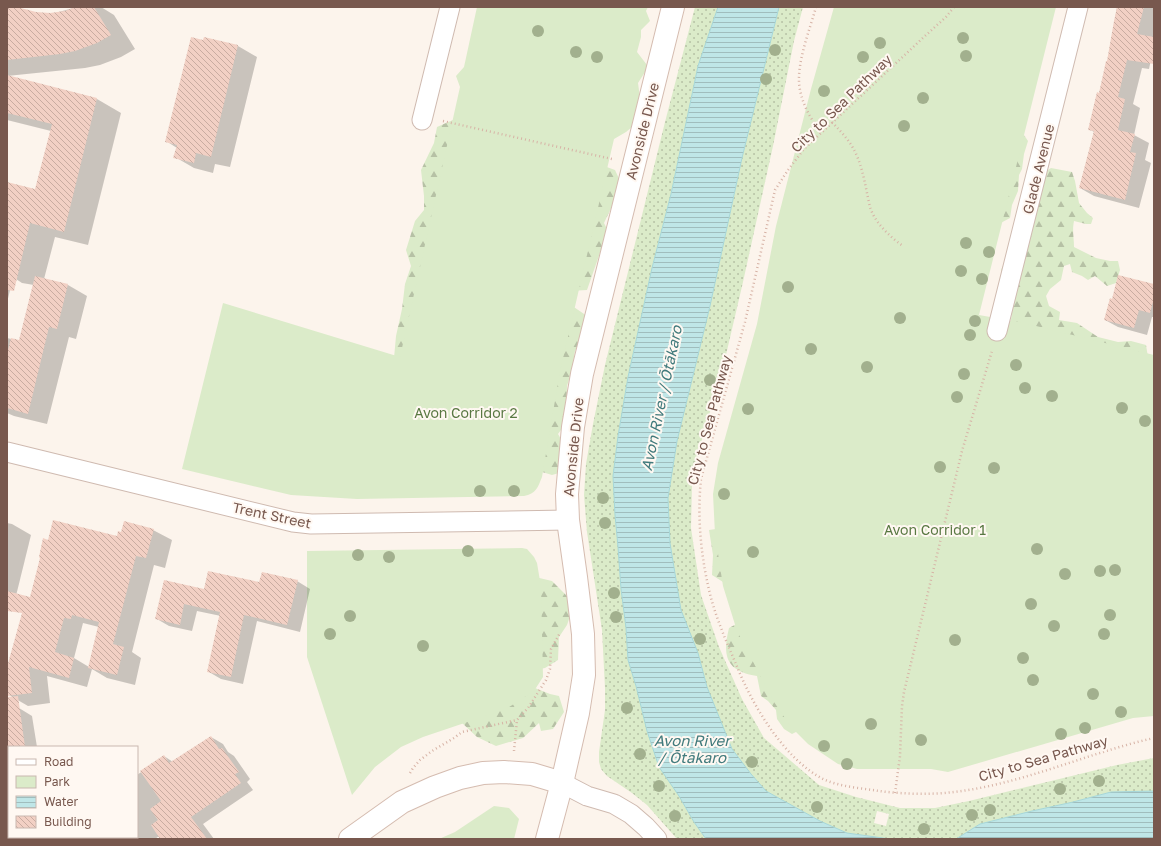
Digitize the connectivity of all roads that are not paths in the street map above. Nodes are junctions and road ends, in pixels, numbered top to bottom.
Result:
1 (450, 7) edge
2 (672, 7) edge
3 (1078, 7) edge
4 (422, 120) road end
5 (998, 331) road end
6 (7, 452) edge
7 (568, 520) junction
8 (562, 783) junction
9 (350, 839) edge
10 (547, 839) edge
11 (657, 839) edge

1 - 4 street
2 - 7 main road, Avonside Drive
3 - 5 street, Glade Avenue
6 - 7 street, Trent Street
7 - 8 main road, Avonside Drive
8 - 9 main road
8 - 10 main road, Avonside Drive
8 - 11 street

